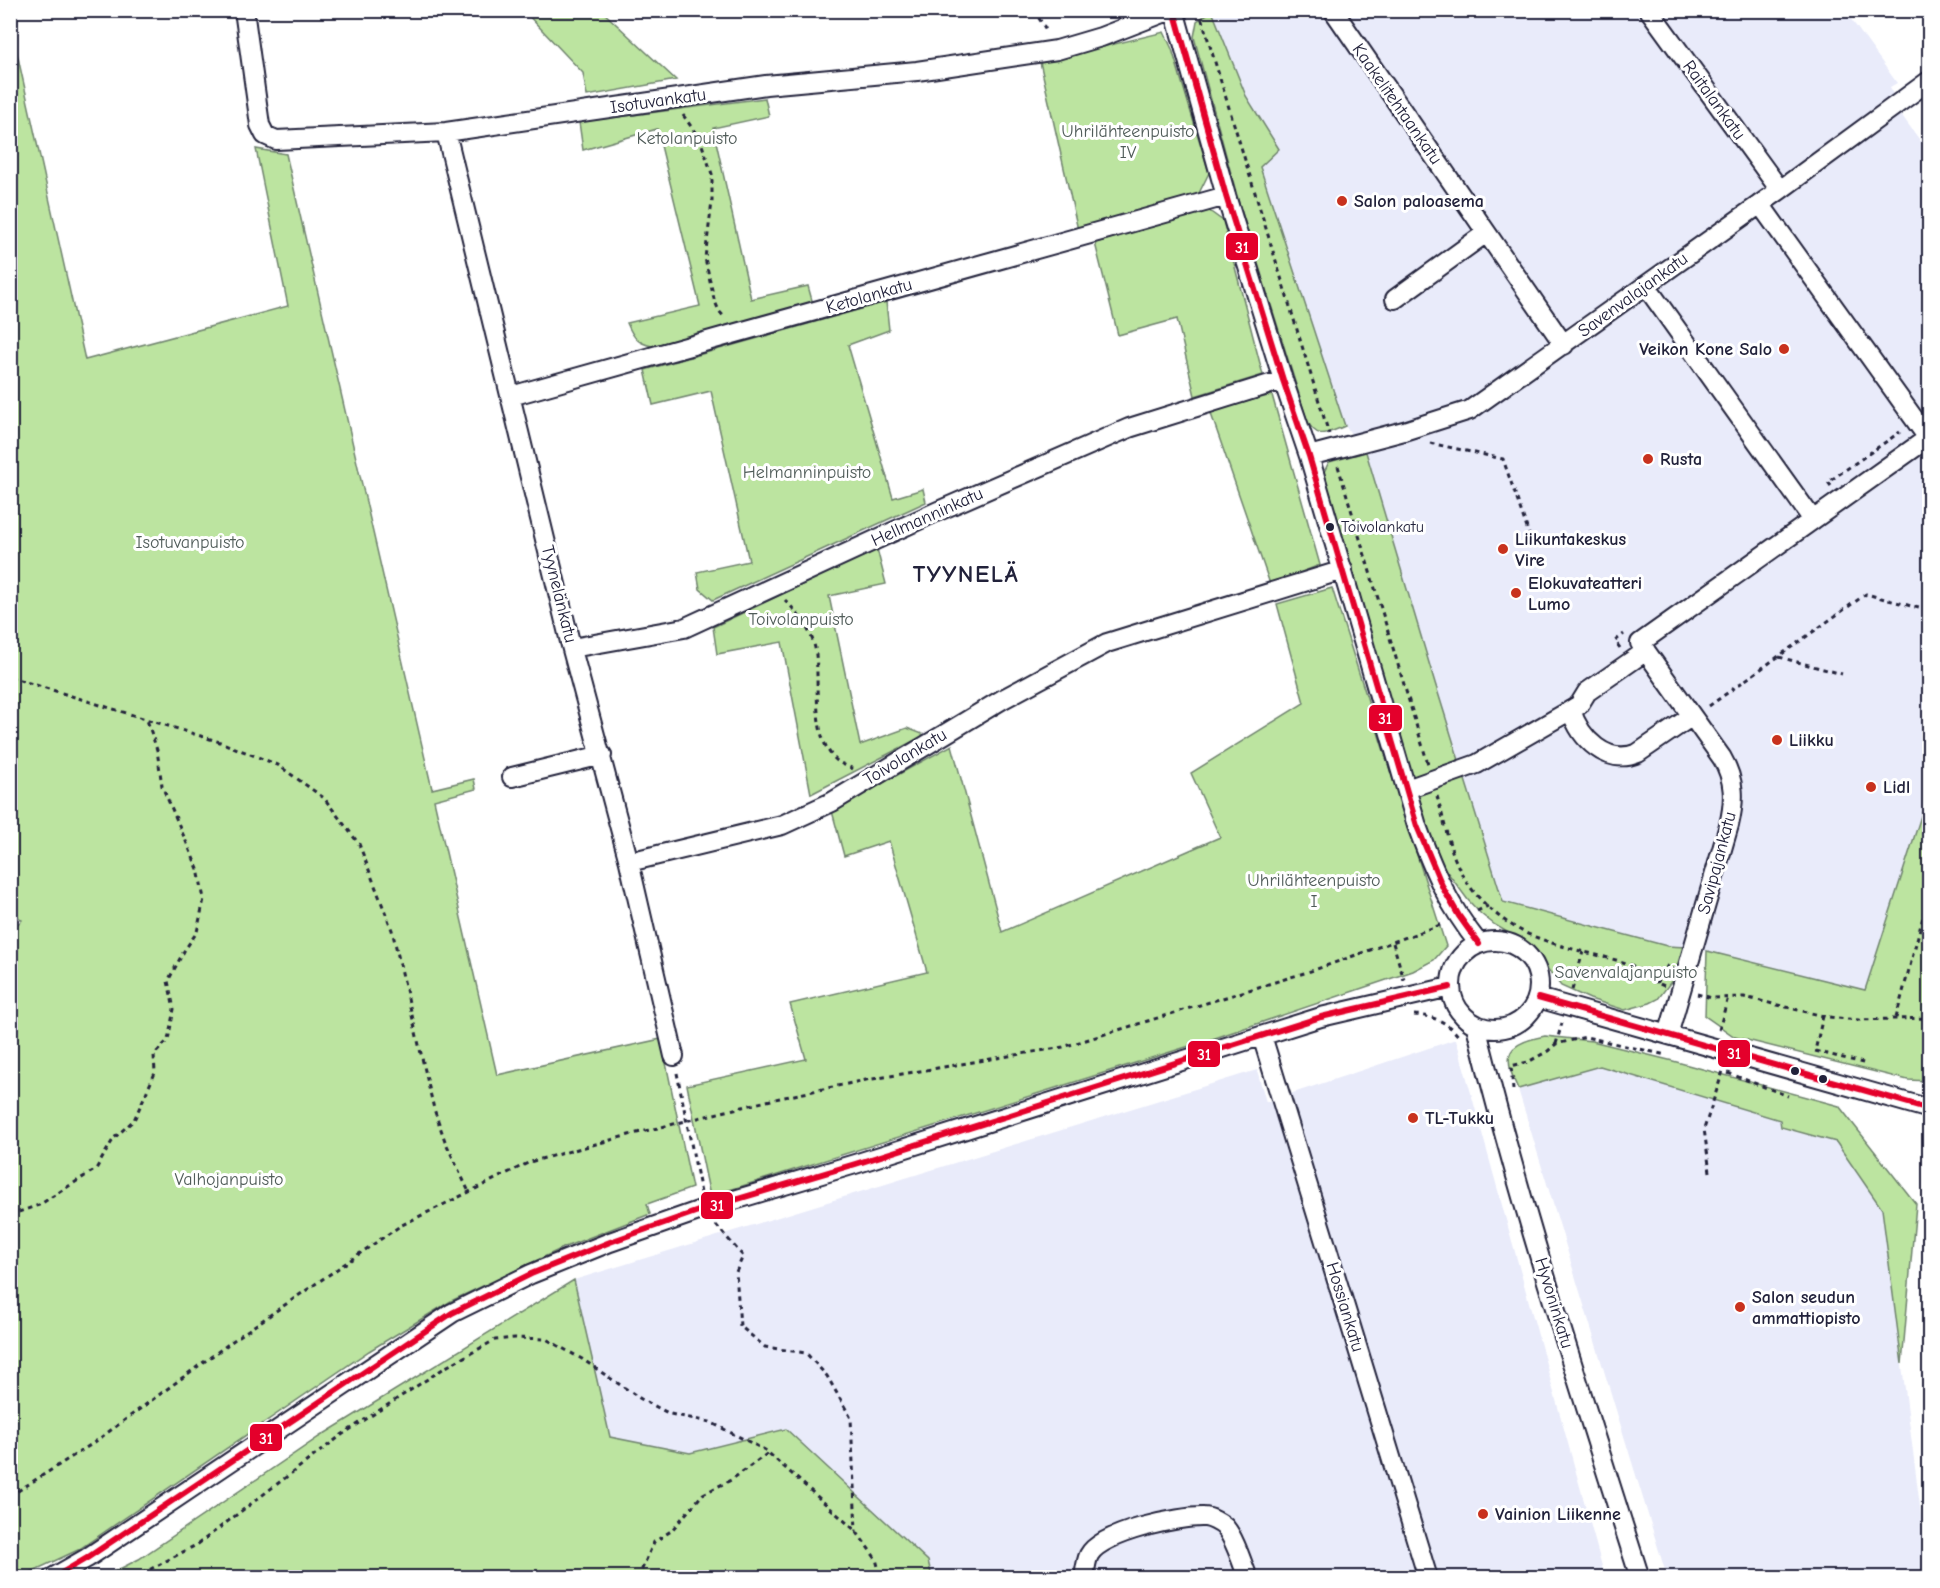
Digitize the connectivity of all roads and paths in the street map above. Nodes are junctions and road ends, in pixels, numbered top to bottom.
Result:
1 (244, 10) edge
2 (1034, 10) edge
3 (1172, 10) edge
4 (1198, 10) edge
5 (1333, 10) edge
6 (1649, 10) edge
7 (1057, 51) junction
8 (1929, 80) edge
9 (670, 99) junction
10 (446, 132) junction
11 (1780, 190) junction
12 (1226, 196) junction
13 (1760, 204) junction
14 (1486, 233) junction
15 (1646, 286) junction
16 (1395, 300) dead end
17 (739, 333) junction
18 (1564, 345) junction
19 (1283, 380) junction
20 (511, 396) junction
21 (1430, 443) dead end
22 (1333, 449) junction
23 (1309, 456) junction
24 (1813, 520) junction
25 (1529, 534) dead end
26 (1343, 570) junction
27 (773, 588) junction
28 (1929, 611) edge
29 (1643, 647) junction
30 (572, 648) junction
31 (1779, 657) junction
32 (1842, 674) dead end
33 (10, 677) edge
34 (1571, 710) junction
35 (1699, 712) junction
36 (147, 720) junction
37 (602, 755) junction
38 (512, 777) dead end
39 (870, 778) junction
40 (1432, 780) junction
41 (1407, 789) junction
42 (629, 862) junction
43 (1929, 891) edge
44 (1488, 906) junction
45 (1459, 918) junction
46 (1392, 943) junction
47 (1479, 944) junction
48 (1672, 958) dead end
49 (1656, 983) junction
50 (1450, 987) junction
51 (1681, 990) junction
52 (1409, 997) junction
53 (1728, 997) junction
54 (1538, 998) junction
55 (1824, 1016) junction
56 (1896, 1018) junction
57 (1929, 1018) edge
58 (1476, 1026) junction
59 (1668, 1035) junction
60 (1262, 1036) junction
61 (1462, 1046) dead end
62 (1714, 1048) junction
63 (674, 1056) joint
64 (1669, 1056) dead end
65 (1867, 1064) dead end
66 (1486, 1065) junction
67 (1511, 1066) junction
68 (1723, 1071) junction
69 (1513, 1090) dead end
70 (1788, 1096) dead end
71 (1929, 1109) edge
72 (686, 1121) junction
73 (1710, 1172) dead end
74 (469, 1192) junction
75 (704, 1209) junction
76 (10, 1215) edge
77 (768, 1453) junction
78 (10, 1496) edge
79 (856, 1531) junction
80 (52, 1578) edge
81 (134, 1578) edge
82 (638, 1578) edge
83 (881, 1578) edge
84 (1084, 1578) edge
85 (1248, 1578) edge
86 (1428, 1578) edge
87 (1640, 1578) edge

1 - 10 street, Isotuvankatu
2 - 7 path
3 - 7 street, Isotuvankatu
3 - 12 street
4 - 22 path
5 - 14 street, Kaakelitehtaankatu
6 - 11 street, Raitalankatu
7 - 9 street, Isotuvankatu
8 - 11 street, Savenvalajankatu
9 - 10 street, Isotuvankatu
9 - 17 path
10 - 20 street, Tyynelänkatu
11 - 13 street, Savenvalajankatu
12 - 17 street, Ketolankatu
12 - 19 street
13 - 15 street, Savenvalajankatu
13 - 24 street
14 - 16 street
14 - 18 street, Kaakelitehtaankatu
15 - 18 street, Savenvalajankatu
15 - 24 street
17 - 20 street, Ketolankatu
18 - 22 street, Savenvalajankatu
19 - 23 street
19 - 27 street, Hellmanninkatu
20 - 30 street, Tyynelänkatu
21 - 25 path
22 - 23 street, Savenvalajankatu
22 - 40 path
23 - 26 street
24 - 29 street
26 - 39 street, Toivolankatu
26 - 41 street
27 - 30 street, Hellmanninkatu
27 - 39 path
28 - 31 path
29 - 34 street
29 - 35 street, Savipajankatu
30 - 37 street, Tyynelänkatu
31 - 32 path
31 - 35 path
33 - 36 path
34 - 35 street
34 - 40 street
35 - 51 street, Savipajankatu
36 - 74 path
36 - 76 path
37 - 38 street
37 - 42 street, Tyynelänkatu
39 - 42 street, Toivolankatu
40 - 41 street
40 - 44 path
41 - 45 street
42 - 63 street, Tyynelänkatu
43 - 56 path
44 - 45 path
44 - 49 path
45 - 46 path
45 - 47 street
46 - 52 path
46 - 72 path
47 - 50 street
47 - 54 street
48 - 49 path
49 - 51 path
50 - 52 street
50 - 58 street
51 - 53 path
51 - 59 street, Savipajankatu
52 - 60 street
52 - 61 path
53 - 55 path
53 - 62 path
54 - 58 street
54 - 59 street
55 - 56 path
55 - 65 path
56 - 57 path
58 - 66 street, Hyvoninkatu
59 - 62 street
60 - 75 street
60 - 86 street, Hossiankatu
62 - 68 path
62 - 71 street
63 - 72 path
64 - 67 path
66 - 67 path
66 - 87 street, Hyvoninkatu
67 - 69 path
68 - 70 path
68 - 73 path
72 - 74 path
72 - 75 path
74 - 78 path
75 - 79 path
75 - 80 street
77 - 79 path
77 - 81 path
77 - 82 path
79 - 83 path
84 - 85 street

